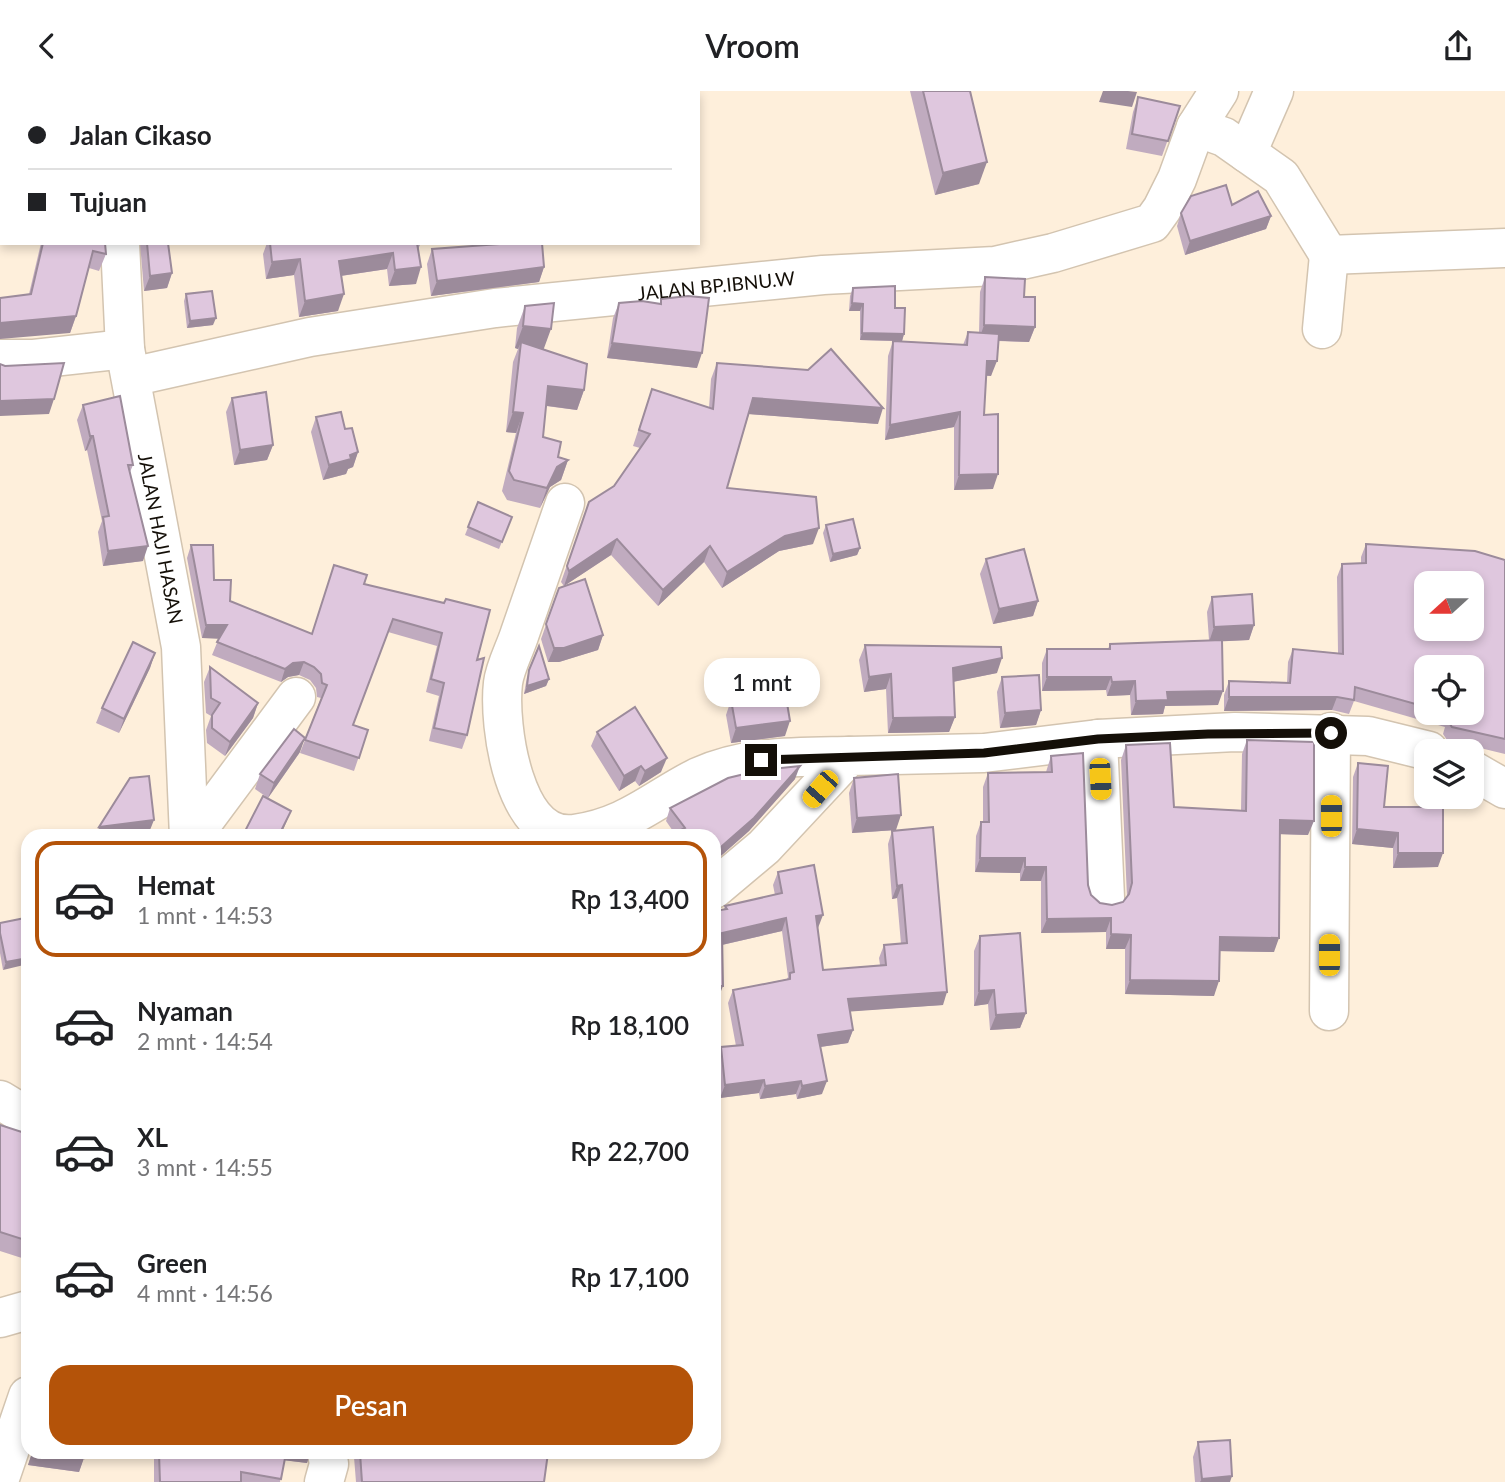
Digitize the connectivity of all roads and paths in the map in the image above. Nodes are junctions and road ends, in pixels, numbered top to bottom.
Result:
1 (1219, 91) edge
2 (1275, 91) edge
3 (1196, 127) junction
4 (1247, 153) junction
5 (120, 245) edge
6 (1505, 248) edge
7 (1329, 255) junction
8 (1322, 329) dead end
9 (0, 359) edge
10 (128, 363) junction
11 (565, 503) dead end
12 (296, 697) dead end
13 (1331, 733) junction
14 (1098, 739) junction
15 (1414, 747) edge
16 (849, 756) junction
17 (1484, 777) edge
18 (1505, 789) edge
19 (190, 829) edge
20 (196, 829) edge
21 (548, 829) edge
22 (594, 829) edge
23 (721, 883) edge
24 (1105, 898) dead end
25 (1329, 1011) dead end
26 (0, 1100) edge
27 (21, 1113) edge
28 (21, 1312) edge
29 (0, 1318) edge
30 (21, 1416) edge
31 (328, 1459) edge
32 (0, 1478) edge
33 (324, 1482) edge

1 - 3 street, JALAN BP.IBNU.W
2 - 4 street
3 - 4 street
3 - 10 street, JALAN BP.IBNU.W
4 - 7 street
5 - 10 street, JALAN HAJI HASAN
6 - 7 street
7 - 8 street
9 - 10 street, JALAN BP.IBNU.W
10 - 19 street, JALAN HAJI HASAN
11 - 21 street
12 - 20 street
13 - 14 street
13 - 15 street
13 - 25 street
14 - 16 street
14 - 24 street
16 - 22 street
16 - 23 street
17 - 18 street
26 - 27 street
28 - 29 street
30 - 32 street
31 - 33 street

